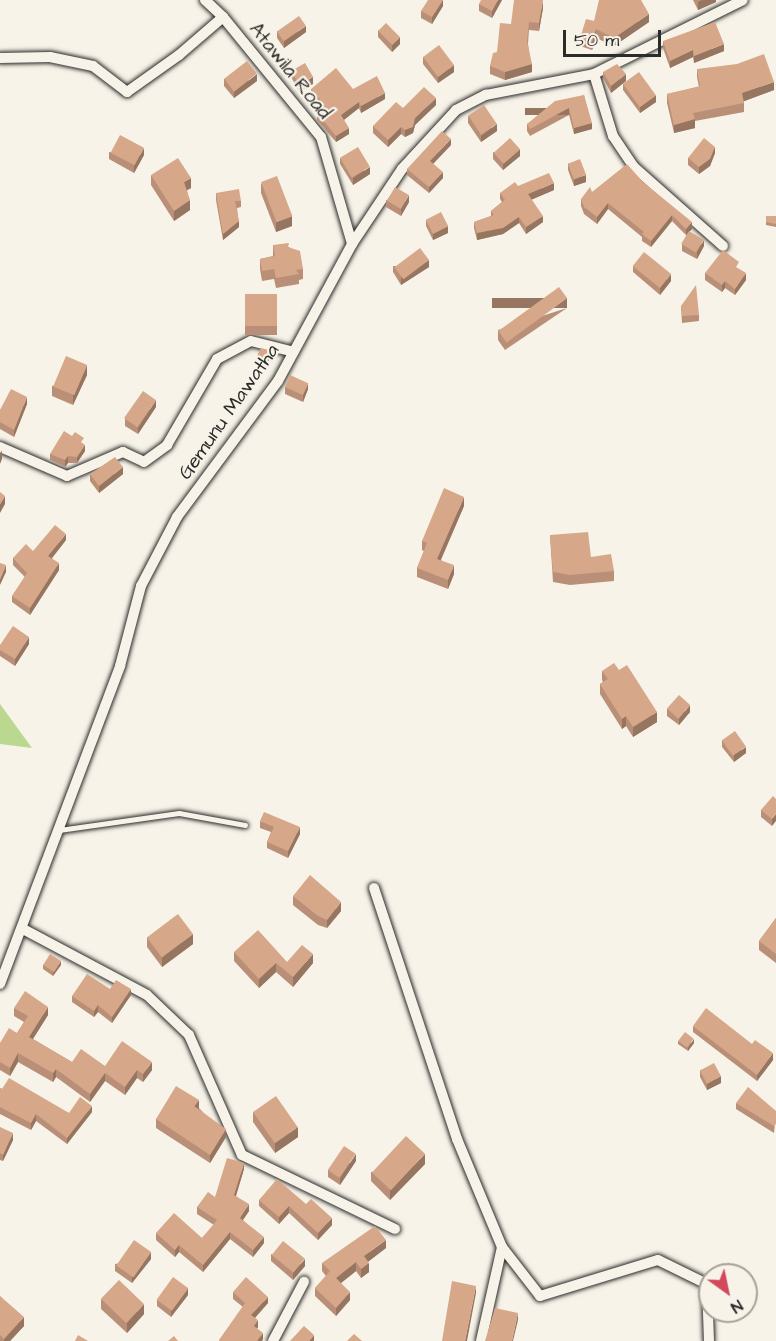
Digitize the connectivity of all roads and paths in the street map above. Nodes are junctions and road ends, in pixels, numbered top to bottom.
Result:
1 (205, 0) edge
2 (743, 0) edge
3 (223, 17) junction
4 (0, 58) edge
5 (594, 74) junction
6 (352, 244) junction
7 (723, 246) dead end
8 (294, 352) junction
9 (0, 447) edge
10 (245, 825) dead end
11 (59, 830) junction
12 (374, 888) dead end
13 (22, 929) junction
14 (0, 984) edge
15 (395, 1229) dead end
16 (502, 1247) junction
17 (304, 1282) dead end
18 (273, 1341) edge
19 (481, 1341) edge
20 (709, 1341) edge

1 - 3 street, Atawila Road
2 - 5 street, Gemunu Mawatha
3 - 4 street
3 - 6 street, Atawila Road
5 - 6 street, Gemunu Mawatha
5 - 7 street
6 - 8 street, Gemunu Mawatha
8 - 9 street
8 - 11 street, Gemunu Mawatha
10 - 11 lane
11 - 13 street, Gemunu Mawatha
12 - 16 street
13 - 14 street, Gemunu Mawatha
13 - 15 street
16 - 19 street
16 - 20 street
17 - 18 street

